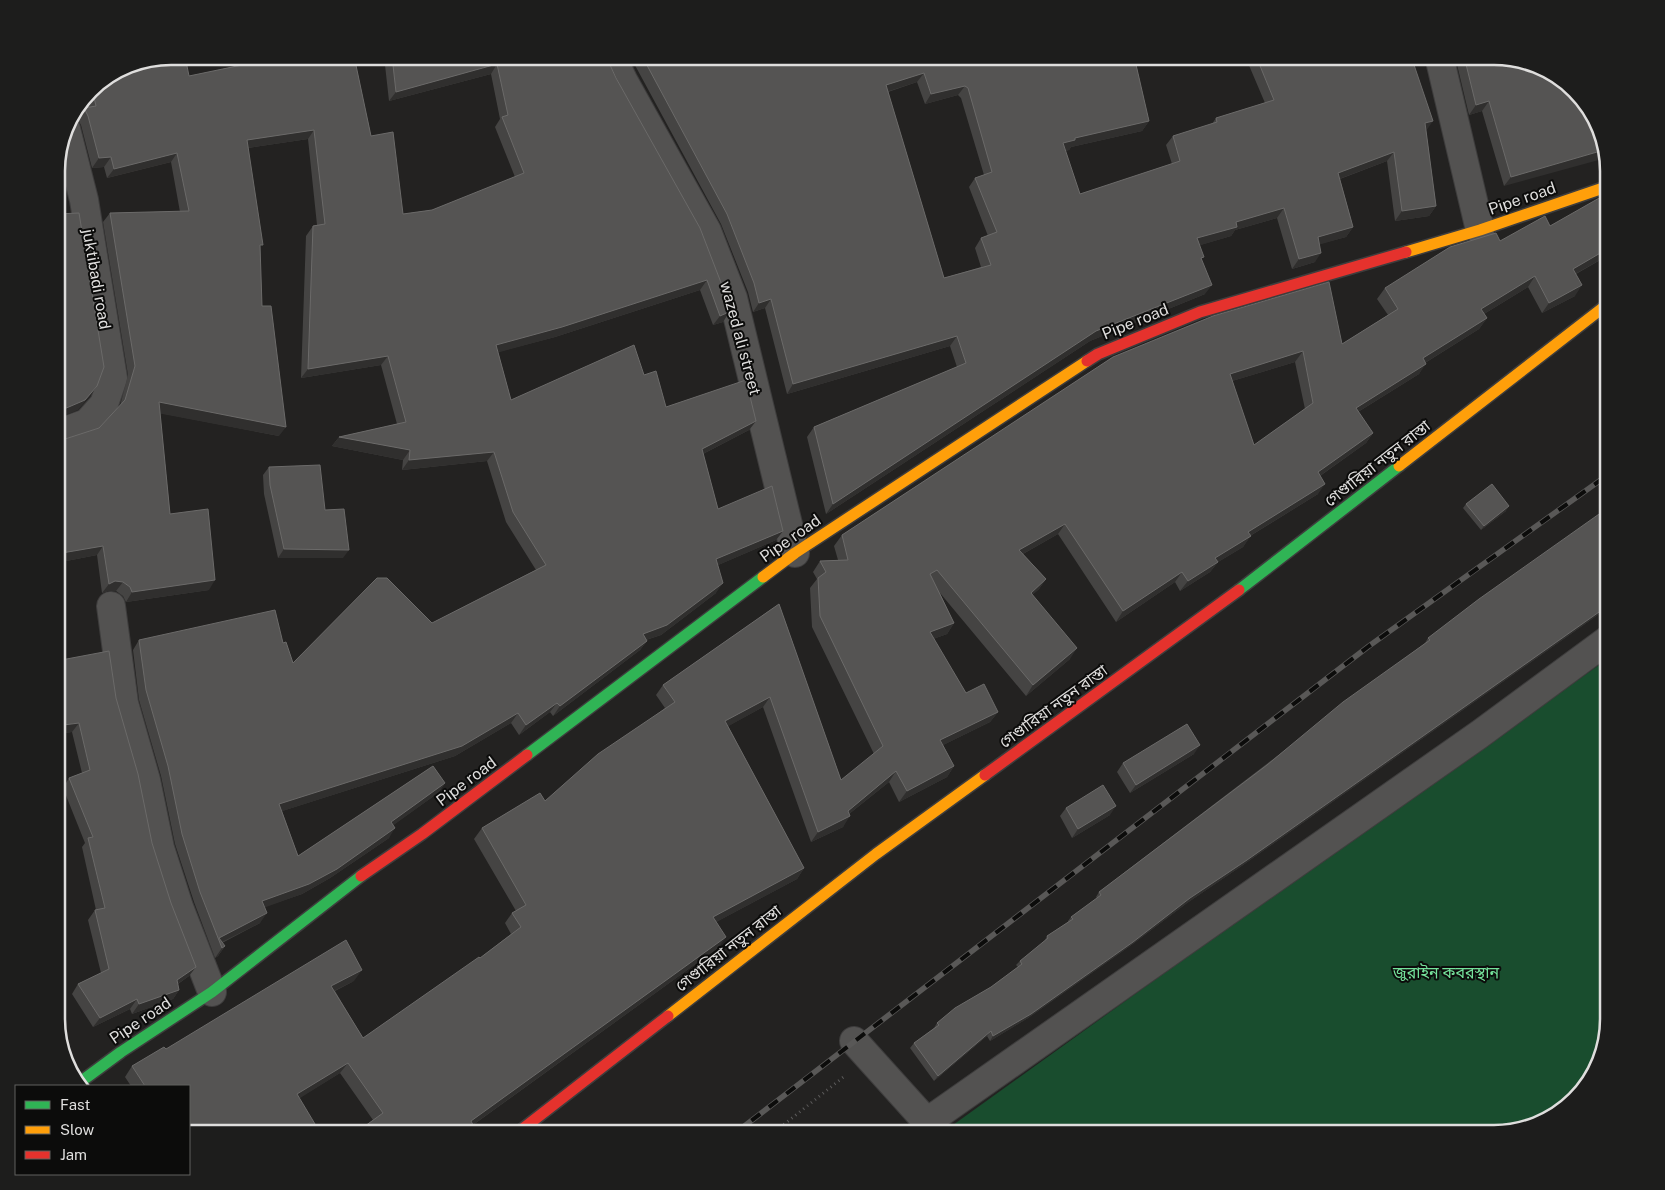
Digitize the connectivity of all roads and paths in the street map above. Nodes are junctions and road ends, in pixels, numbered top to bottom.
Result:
1 (616, 65) edge
2 (1441, 65) edge
3 (69, 143) edge
4 (1600, 189) edge
5 (1480, 230) junction
6 (1600, 311) edge
7 (65, 431) edge
8 (795, 553) junction
9 (111, 606) dead end
10 (1600, 646) edge
11 (212, 992) junction
12 (861, 1049) joint
13 (84, 1080) edge
14 (528, 1125) edge
15 (781, 1125) edge
16 (926, 1125) edge
17 (933, 1125) edge

1 - 8 street, wazed ali street
2 - 5 street
3 - 7 street, juktibadi road
4 - 5 street, Pipe road
5 - 8 street, Pipe road
6 - 14 street, গেণ্ডারিয়া নতুন রাস্তা
8 - 11 street, Pipe road
9 - 11 street
10 - 17 street
11 - 13 street, Pipe road
12 - 15 path
12 - 16 street

